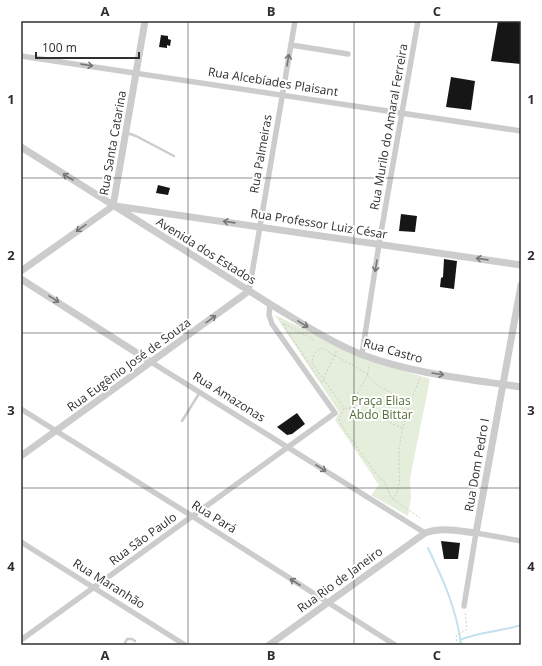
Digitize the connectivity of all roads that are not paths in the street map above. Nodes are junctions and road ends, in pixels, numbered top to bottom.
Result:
1 (145, 21) edge
2 (295, 21) edge
3 (418, 21) edge
4 (291, 45) junction
5 (348, 54) dead end
6 (21, 56) edge
7 (136, 72) junction
8 (282, 95) junction
9 (403, 113) junction
10 (521, 131) edge
11 (126, 133) junction
12 (21, 147) edge
13 (174, 156) dead end
14 (113, 206) junction
15 (260, 226) junction
16 (379, 244) junction
17 (521, 265) edge
18 (21, 271) edge
19 (21, 278) edge
20 (521, 285) edge
21 (249, 291) junction
22 (270, 304) junction
23 (362, 354) junction
24 (151, 362) junction
25 (503, 384) junction
26 (521, 387) edge
27 (200, 392) junction
28 (21, 409) edge
29 (182, 421) dead end
30 (55, 431) junction
31 (288, 447) junction
32 (21, 456) edge
33 (192, 516) junction
34 (425, 533) junction
35 (476, 534) junction
36 (521, 541) edge
37 (21, 542) edge
38 (94, 587) junction
39 (328, 603) junction
40 (464, 606) road end
41 (21, 640) edge
42 (135, 641) dead end
43 (124, 645) edge
44 (185, 645) edge
45 (269, 645) edge
46 (395, 645) edge

1 - 7 street, Rua Santa Catarina
2 - 4 street, Rua Palmeiras
3 - 9 street, Rua Murilo do Amaral Ferreira
4 - 5 street
8 -> 4 street, Rua Palmeiras
6 -> 7 street, Rua Alcebíades Plaisant
7 - 8 street, Rua Alcebíades Plaisant
7 - 11 street, Rua Santa Catarina
8 - 9 street, Rua Alcebíades Plaisant
8 - 15 street, Rua Palmeiras
9 - 10 street, Rua Alcebíades Plaisant
9 - 16 street, Rua Murilo do Amaral Ferreira
11 - 13 lane
11 - 14 street, Rua Santa Catarina
14 -> 12 street, Avenida dos Estados
15 -> 14 street, Rua Professor Luiz César
14 -> 18 street, Rua Santa Catarina
14 - 21 street, Avenida dos Estados
15 - 16 street, Rua Professor Luiz César
15 - 21 street, Rua Palmeiras
17 -> 16 street, Rua Professor Luiz César
16 -> 23 street, Rua Murilo do Amaral Ferreira
19 -> 24 street, Rua Amazonas
20 - 25 street, Rua Dom Pedro I
21 - 22 street, Avenida dos Estados
24 -> 21 street, Rua Eugênio José de Souza
22 -> 23 street, Rua Castro
22 - 31 street, Rua São Paulo
23 -> 25 street, Rua Castro
24 - 27 street, Rua Amazonas
24 - 30 street, Rua Eugênio José de Souza
25 - 26 street, Rua Castro
25 - 35 street, Rua Dom Pedro I
27 - 29 lane
27 - 31 street, Rua Amazonas
28 - 30 street, Rua Pará
30 - 32 street, Rua Eugênio José de Souza
30 - 33 street, Rua Pará
31 - 33 street, Rua São Paulo
31 -> 34 street, Rua Amazonas
33 - 38 street, Rua São Paulo
39 -> 33 street, Rua Pará
34 - 35 street
34 - 39 street, Rua Rio de Janeiro
35 - 36 street
35 - 40 street, Rua Dom Pedro I
37 - 38 street, Rua Maranhão
38 - 41 street, Rua São Paulo
38 - 44 street, Rua Maranhão
39 - 45 street, Rua Rio de Janeiro
39 - 46 street, Rua Pará
42 - 43 lane

